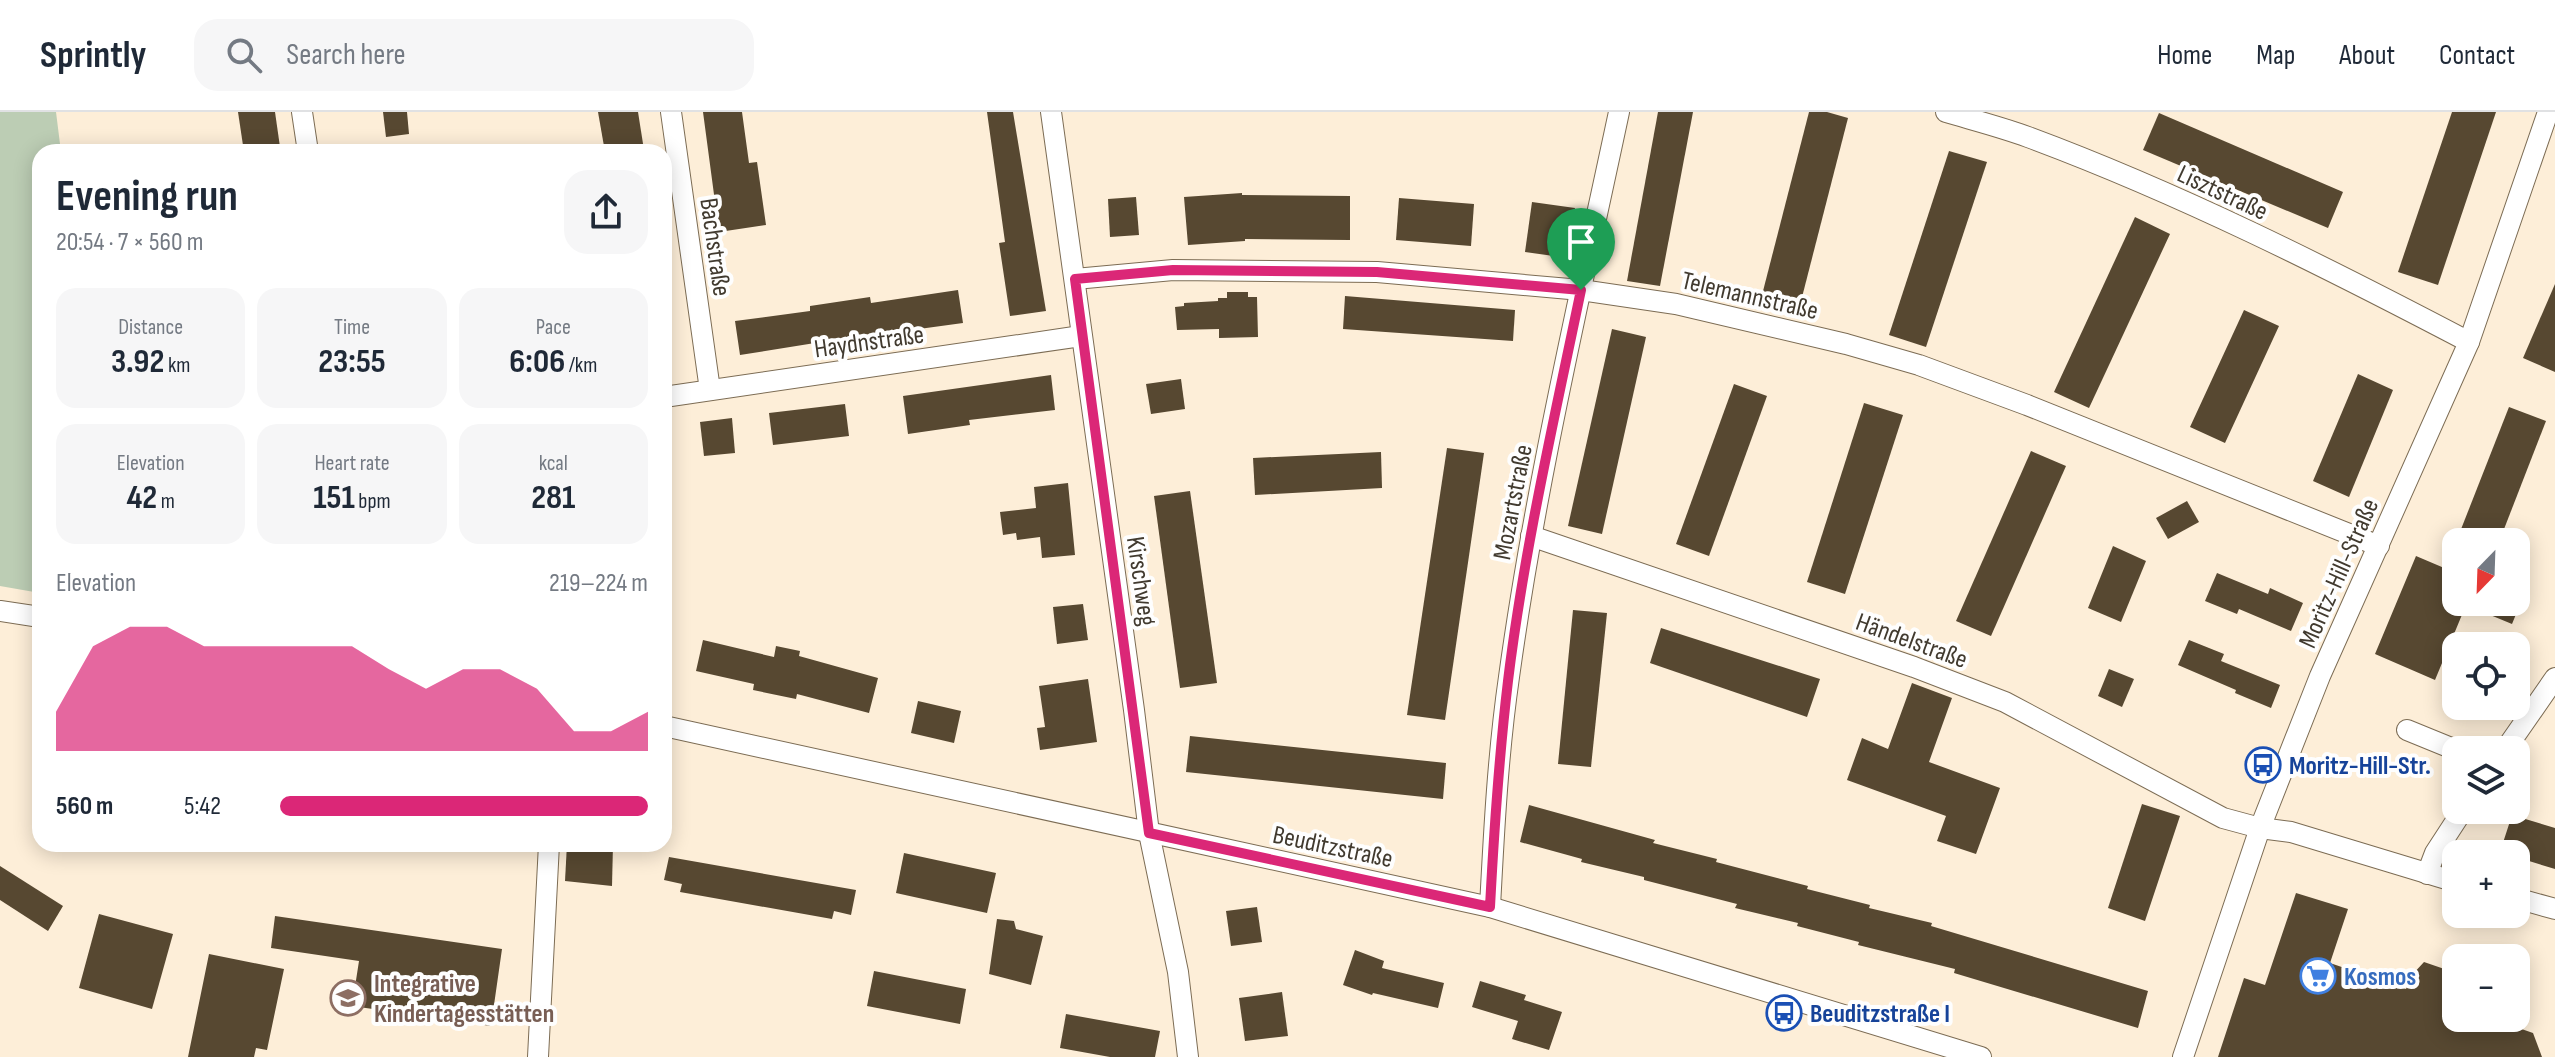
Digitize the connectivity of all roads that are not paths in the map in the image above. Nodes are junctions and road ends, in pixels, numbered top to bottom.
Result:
1 (302, 112) edge
2 (671, 112) edge
3 (1051, 112) edge
4 (1619, 112) edge
5 (1946, 112) edge
6 (2548, 112) edge
7 (307, 144) edge
8 (1075, 279) junction
9 (1581, 290) junction
10 (1081, 336) junction
11 (2469, 342) junction
12 (710, 390) junction
13 (672, 396) edge
14 (1531, 536) junction
15 (2379, 546) junction
16 (0, 611) edge
17 (32, 616) edge
18 (2555, 678) edge
19 (672, 728) edge
20 (2407, 730) dead end
21 (2515, 736) edge
22 (2442, 744) edge
23 (2454, 824) edge
24 (2260, 828) junction
25 (1149, 833) junction
26 (549, 852) edge
27 (2427, 874) junction
28 (2442, 878) edge
29 (2530, 902) edge
30 (1490, 907) junction
31 (2555, 909) edge
32 (538, 1057) edge
33 (1188, 1057) edge
34 (1981, 1057) edge
35 (2183, 1057) edge

1 - 7 street
2 - 12 street, Bachstraße
3 - 8 street, Kirschweg
4 - 9 street, Mozartstraße
5 - 11 street, Lisztstraße
6 - 11 street, Moritz-Hill-Straße
8 - 9 street, Telemannstraße
8 - 10 street, Kirschweg
9 - 14 street, Mozartstraße
9 - 15 street, Telemannstraße
10 - 12 street, Haydnstraße
10 - 25 street, Kirschweg
11 - 15 street, Moritz-Hill-Straße
12 - 13 street, Haydnstraße
14 - 24 street, Händelstraße
14 - 30 street, Mozartstraße
15 - 24 street, Moritz-Hill-Straße
16 - 17 street
18 - 21 street
19 - 25 street, Beuditzstraße
20 - 22 street
23 - 27 street
24 - 27 street, Händelstraße
24 - 35 street, Moritz-Hill-Straße
25 - 30 street, Beuditzstraße
25 - 33 street, Kirschweg
26 - 32 street
27 - 28 street, Händelstraße
29 - 31 street
30 - 34 street, Beuditzstraße

